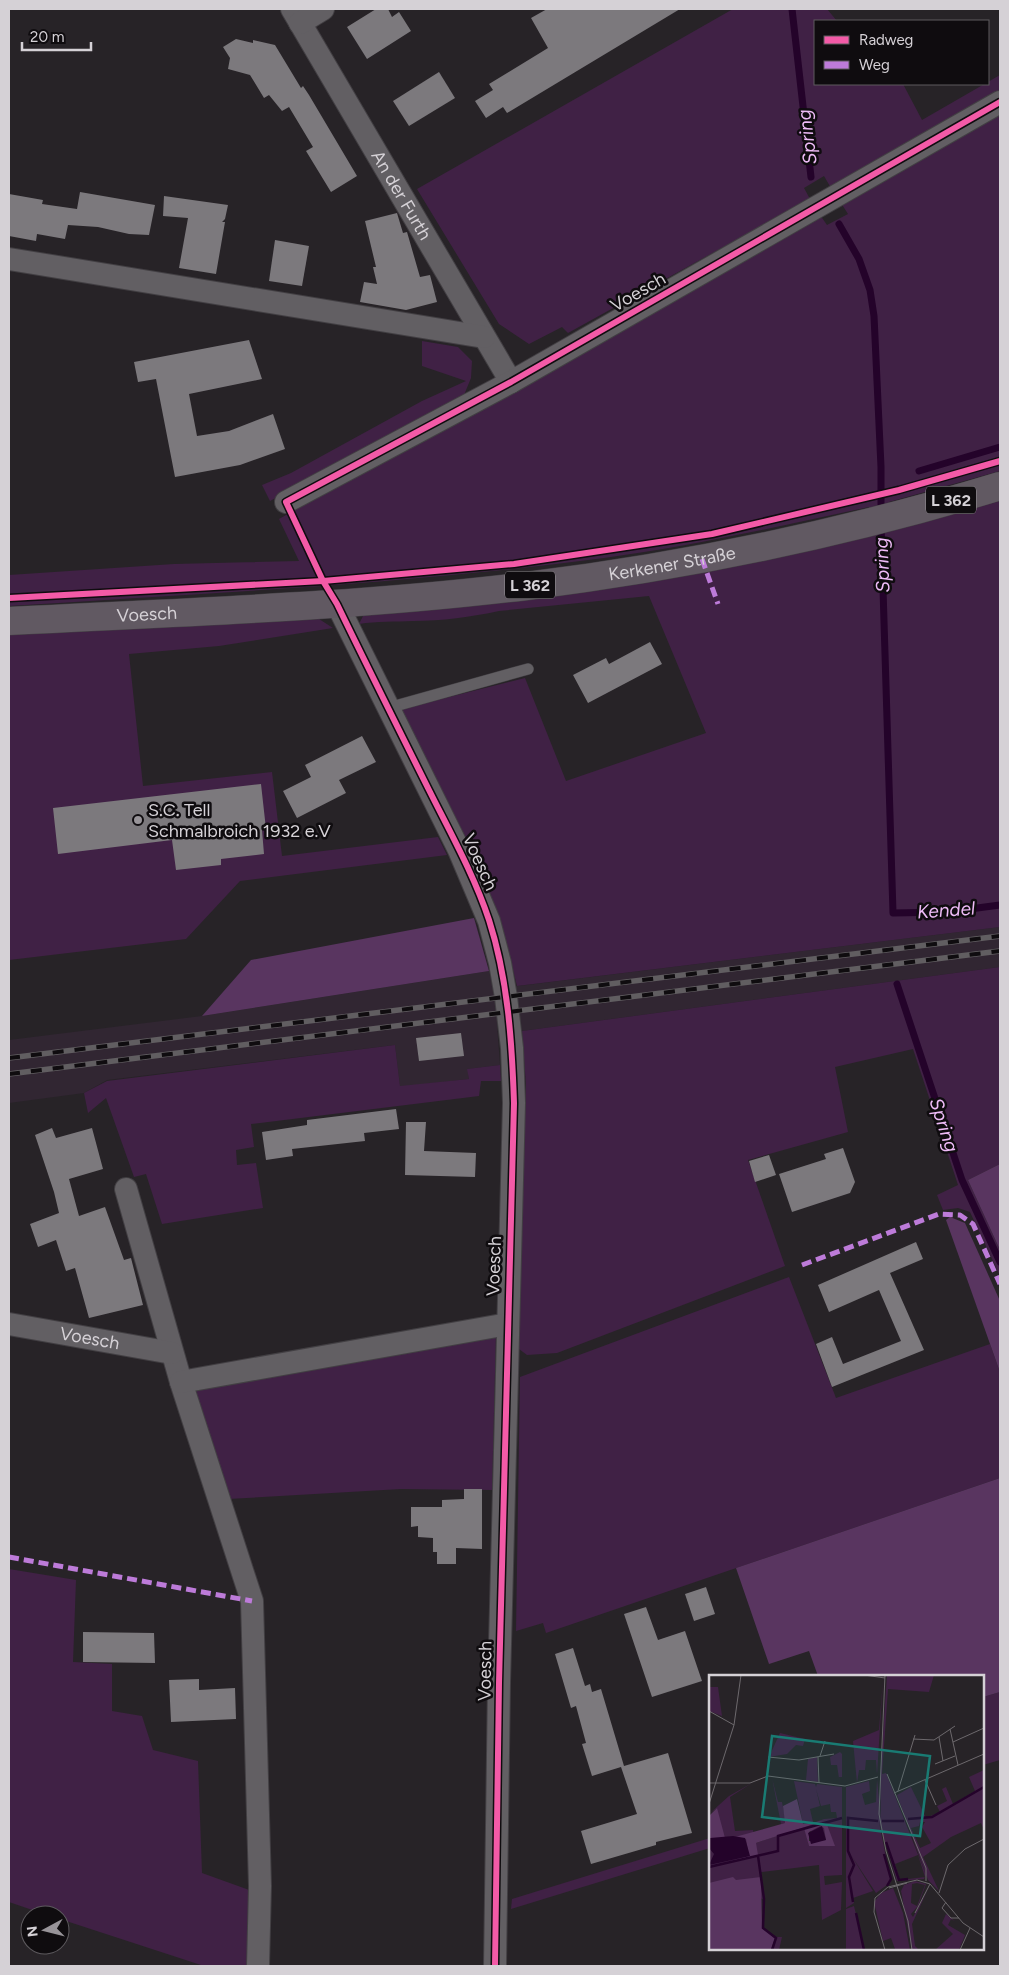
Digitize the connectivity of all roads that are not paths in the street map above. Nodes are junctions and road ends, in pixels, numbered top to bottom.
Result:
1 (323, 9) edge
2 (296, 16) edge
3 (1000, 102) edge
4 (9, 259) edge
5 (484, 337) junction
6 (511, 382) junction
7 (1000, 486) edge
8 (286, 502) dead end
9 (337, 604) junction
10 (9, 621) edge
11 (528, 669) dead end
12 (388, 708) junction
13 (126, 1189) dead end
14 (9, 1324) edge
15 (508, 1324) junction
16 (172, 1353) junction
17 (180, 1382) junction
18 (258, 1966) edge
19 (494, 1966) edge

1 - 2 street
2 - 5 street, An der Furth
3 - 6 street, Voesch
4 - 5 street
5 - 6 street, An der Furth
6 - 8 street, Voesch
7 - 9 main road, Kerkener Straße / L 362
9 - 10 main road, Voesch / L 362
9 - 12 street, Voesch
11 - 12 lane
12 - 15 street, Voesch
13 - 16 street
14 - 16 street, Voesch
15 - 17 street
15 - 19 street, Voesch
16 - 17 street
17 - 18 street

